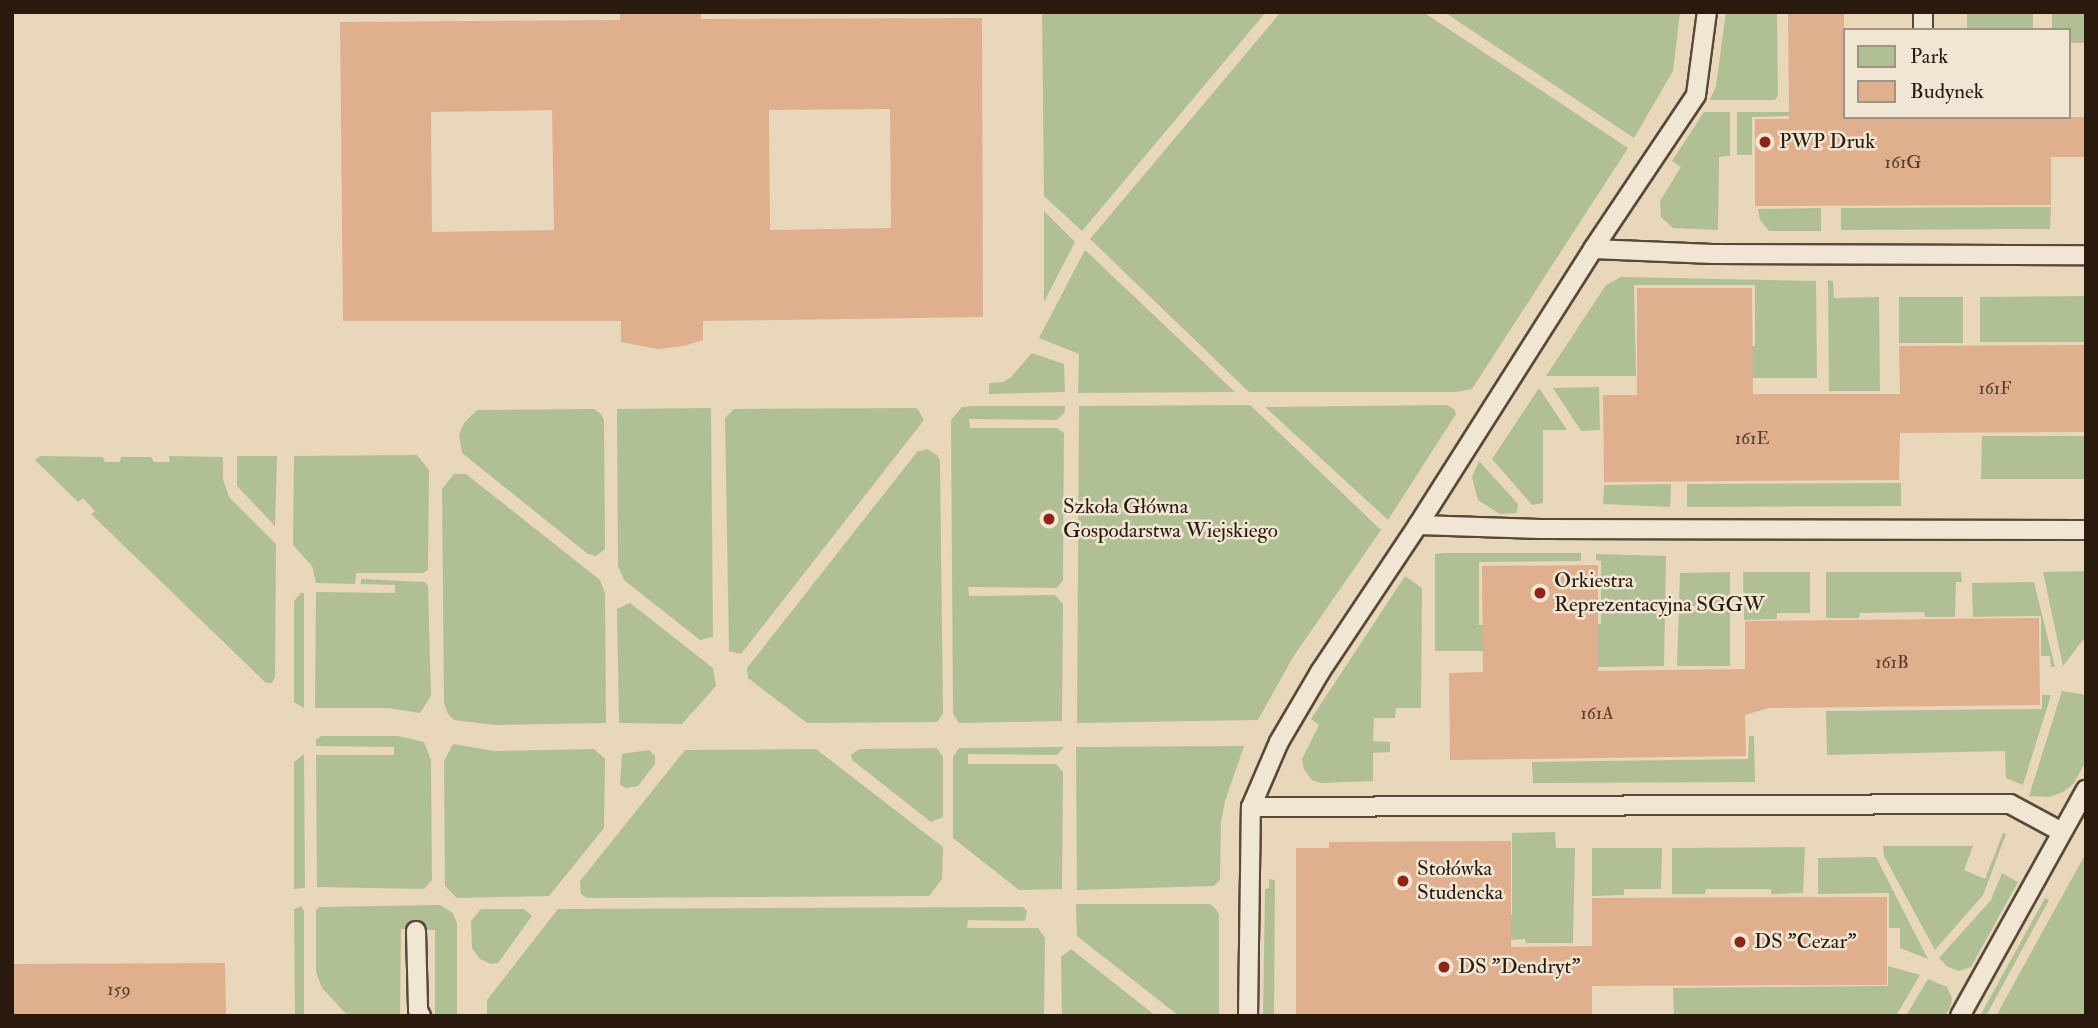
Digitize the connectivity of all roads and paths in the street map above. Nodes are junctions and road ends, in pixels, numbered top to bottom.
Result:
1 (1707, 12) edge
2 (1593, 249) junction
3 (2086, 255) edge
4 (1418, 525) junction
5 (2086, 530) edge
6 (2086, 790) edge
7 (1251, 807) junction
8 (2062, 832) junction
9 (416, 931) dead end
10 (418, 1014) edge
11 (1248, 1016) edge
12 (1960, 1016) edge

1 - 2 lane
2 - 3 lane
2 - 4 lane
4 - 5 lane
4 - 7 lane
6 - 8 lane
7 - 8 lane
7 - 11 lane
8 - 12 lane
9 - 10 lane

